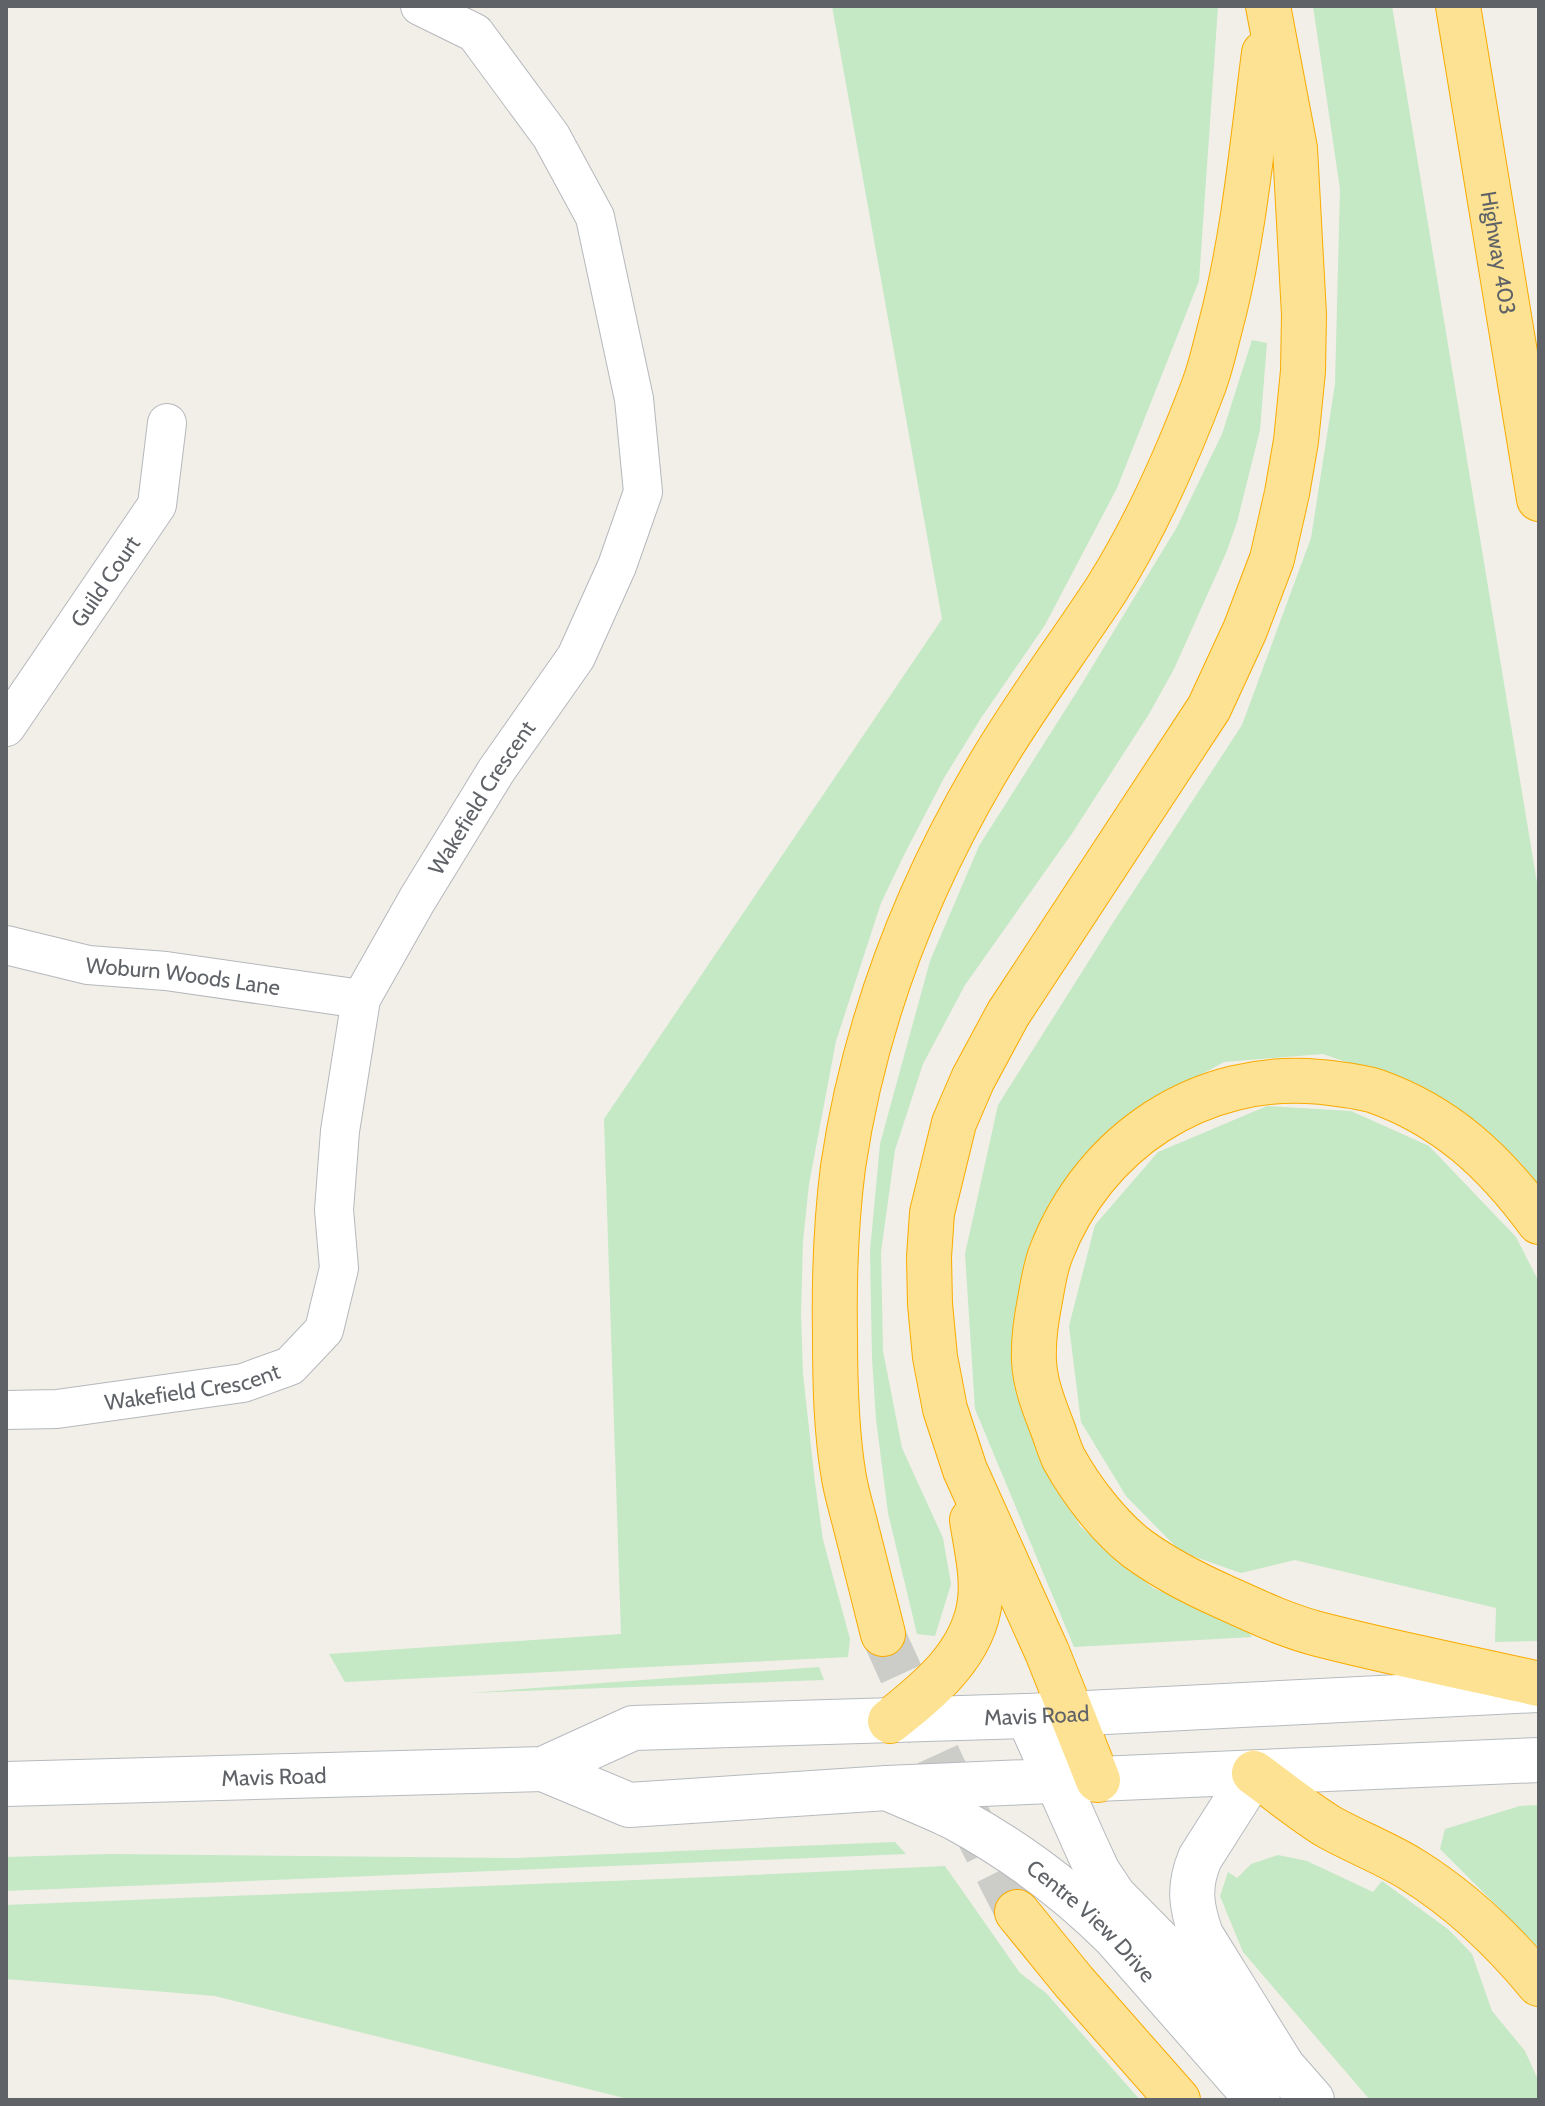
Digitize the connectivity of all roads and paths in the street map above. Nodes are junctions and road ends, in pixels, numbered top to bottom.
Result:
1 (420, 6) edge
2 (1458, 6) edge
3 (1269, 11) edge
4 (482, 19) edge
5 (167, 423) dead end
6 (1539, 499) edge
7 (6, 727) edge
8 (6, 945) edge
9 (361, 999) junction
10 (1539, 1222) edge
11 (6, 1410) edge
12 (965, 1470) junction
13 (883, 1634) tunnel mouth
14 (1539, 1687) edge
15 (1073, 1714) junction
16 (1028, 1716) junction
17 (890, 1721) junction
18 (1539, 1760) edge
19 (543, 1769) junction
20 (1254, 1773) junction
21 (1078, 1780) junction
22 (6, 1784) edge
23 (887, 1788) junction
24 (1017, 1912) tunnel mouth
25 (1539, 1984) edge
26 (1270, 2084) edge
27 (1178, 2100) edge
28 (1312, 2100) edge

1 - 4 street, Wakefield Crescent
2 - 6 highway, Highway 403
3 - 12 highway
3 - 13 highway
4 - 9 street, Wakefield Crescent
5 - 7 street, Guild Court
8 - 9 street, Woburn Woods Lane
9 - 11 street, Wakefield Crescent
10 - 14 highway
12 - 15 highway
12 - 17 highway
14 - 15 main road, Mavis Road
15 - 16 main road, Mavis Road
15 - 21 highway
16 - 17 main road, Mavis Road
16 - 21 main road, Centre View Drive
17 - 19 main road, Mavis Road
18 - 20 main road, Mavis Road
19 - 22 main road, Mavis Road
19 - 23 main road, Mavis Road
20 - 21 main road, Mavis Road
20 - 25 highway
20 - 26 main road
21 - 23 main road, Mavis Road
21 - 26 main road, Centre View Drive
23 - 26 main road, Centre View Drive
24 - 27 highway
26 - 28 main road, Centre View Drive

